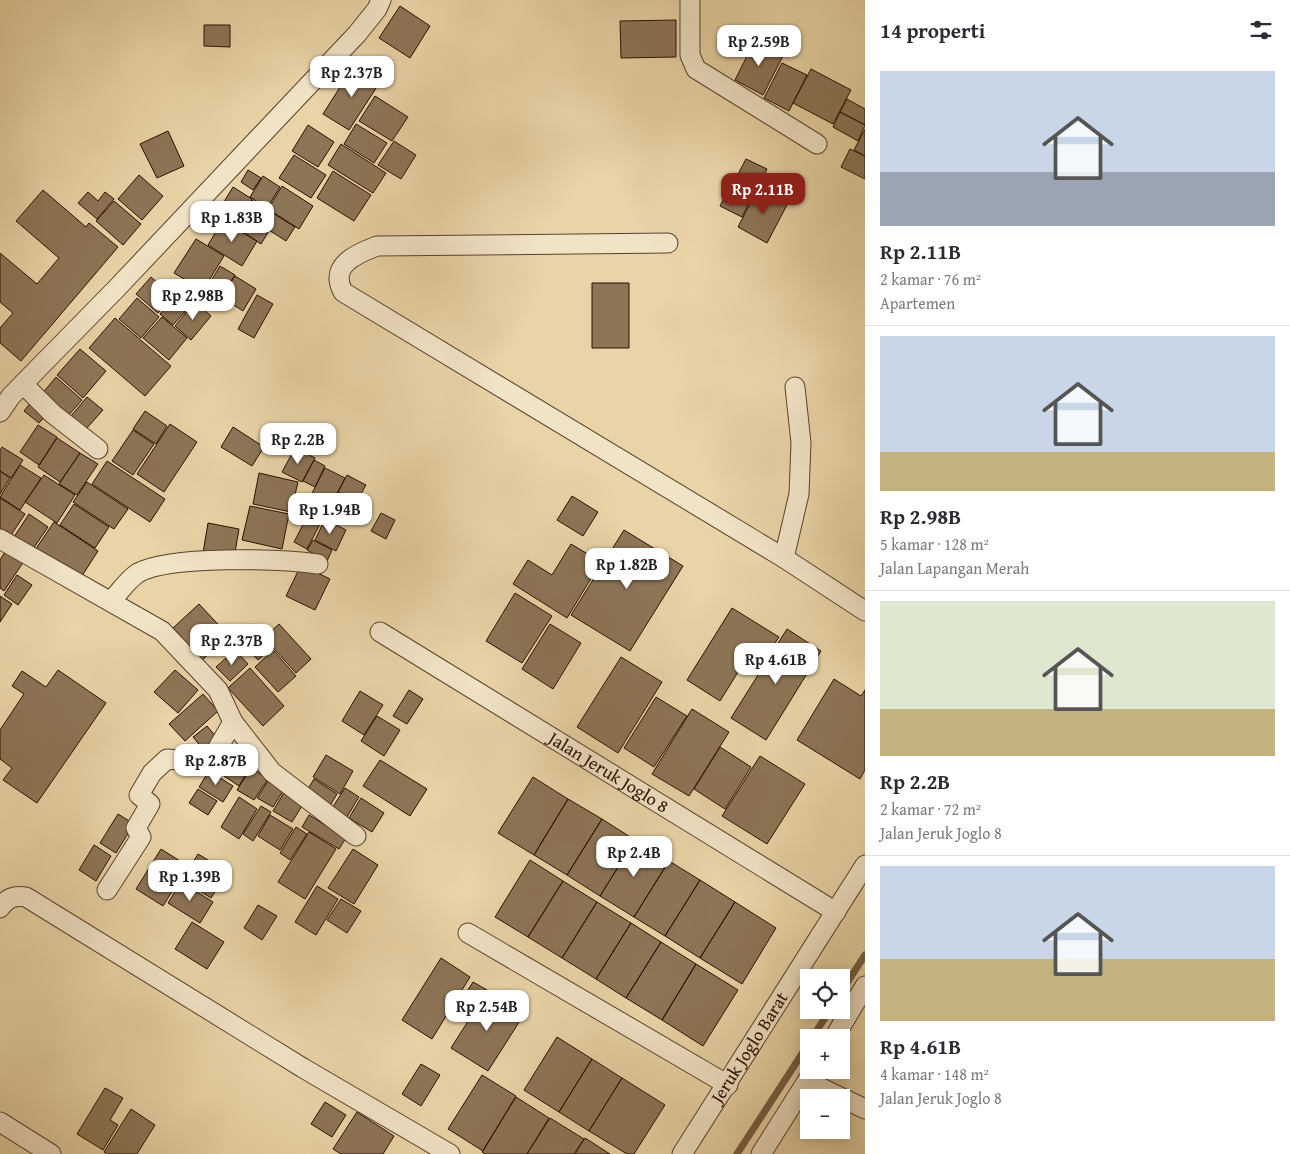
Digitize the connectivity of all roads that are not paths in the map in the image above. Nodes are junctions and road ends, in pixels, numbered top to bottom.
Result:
1 (381, 0) edge
2 (690, 0) edge
3 (817, 144) dead end
4 (668, 244) dead end
5 (23, 384) junction
6 (795, 386) dead end
7 (0, 412) edge
8 (98, 449) dead end
9 (0, 539) edge
10 (784, 558) junction
11 (318, 564) dead end
12 (111, 601) junction
13 (865, 611) edge
14 (380, 632) dead end
15 (233, 722) junction
16 (356, 836) dead end
17 (865, 864) edge
18 (107, 890) dead end
19 (0, 908) edge
20 (836, 912) junction
21 (468, 932) dead end
22 (865, 986) edge
23 (839, 1029) edge
24 (808, 1079) edge
25 (816, 1079) edge
26 (728, 1085) junction
27 (865, 1109) edge
28 (0, 1122) edge
29 (51, 1154) edge
30 (450, 1154) edge
31 (682, 1154) edge
32 (761, 1154) edge

1 - 5 street
2 - 3 street
4 - 10 street
5 - 7 street
5 - 8 street
6 - 10 street
9 - 12 street
10 - 13 street
11 - 12 street
12 - 15 street
14 - 20 street, Jalan Jeruk Joglo 8
15 - 16 street
15 - 18 street
17 - 20 street, Jeruk Joglo Barat
19 - 30 street
20 - 26 street, Jeruk Joglo Barat
21 - 26 street
22 - 23 street
24 - 32 street
25 - 27 street
26 - 31 street, Jeruk Joglo Barat
28 - 29 street

